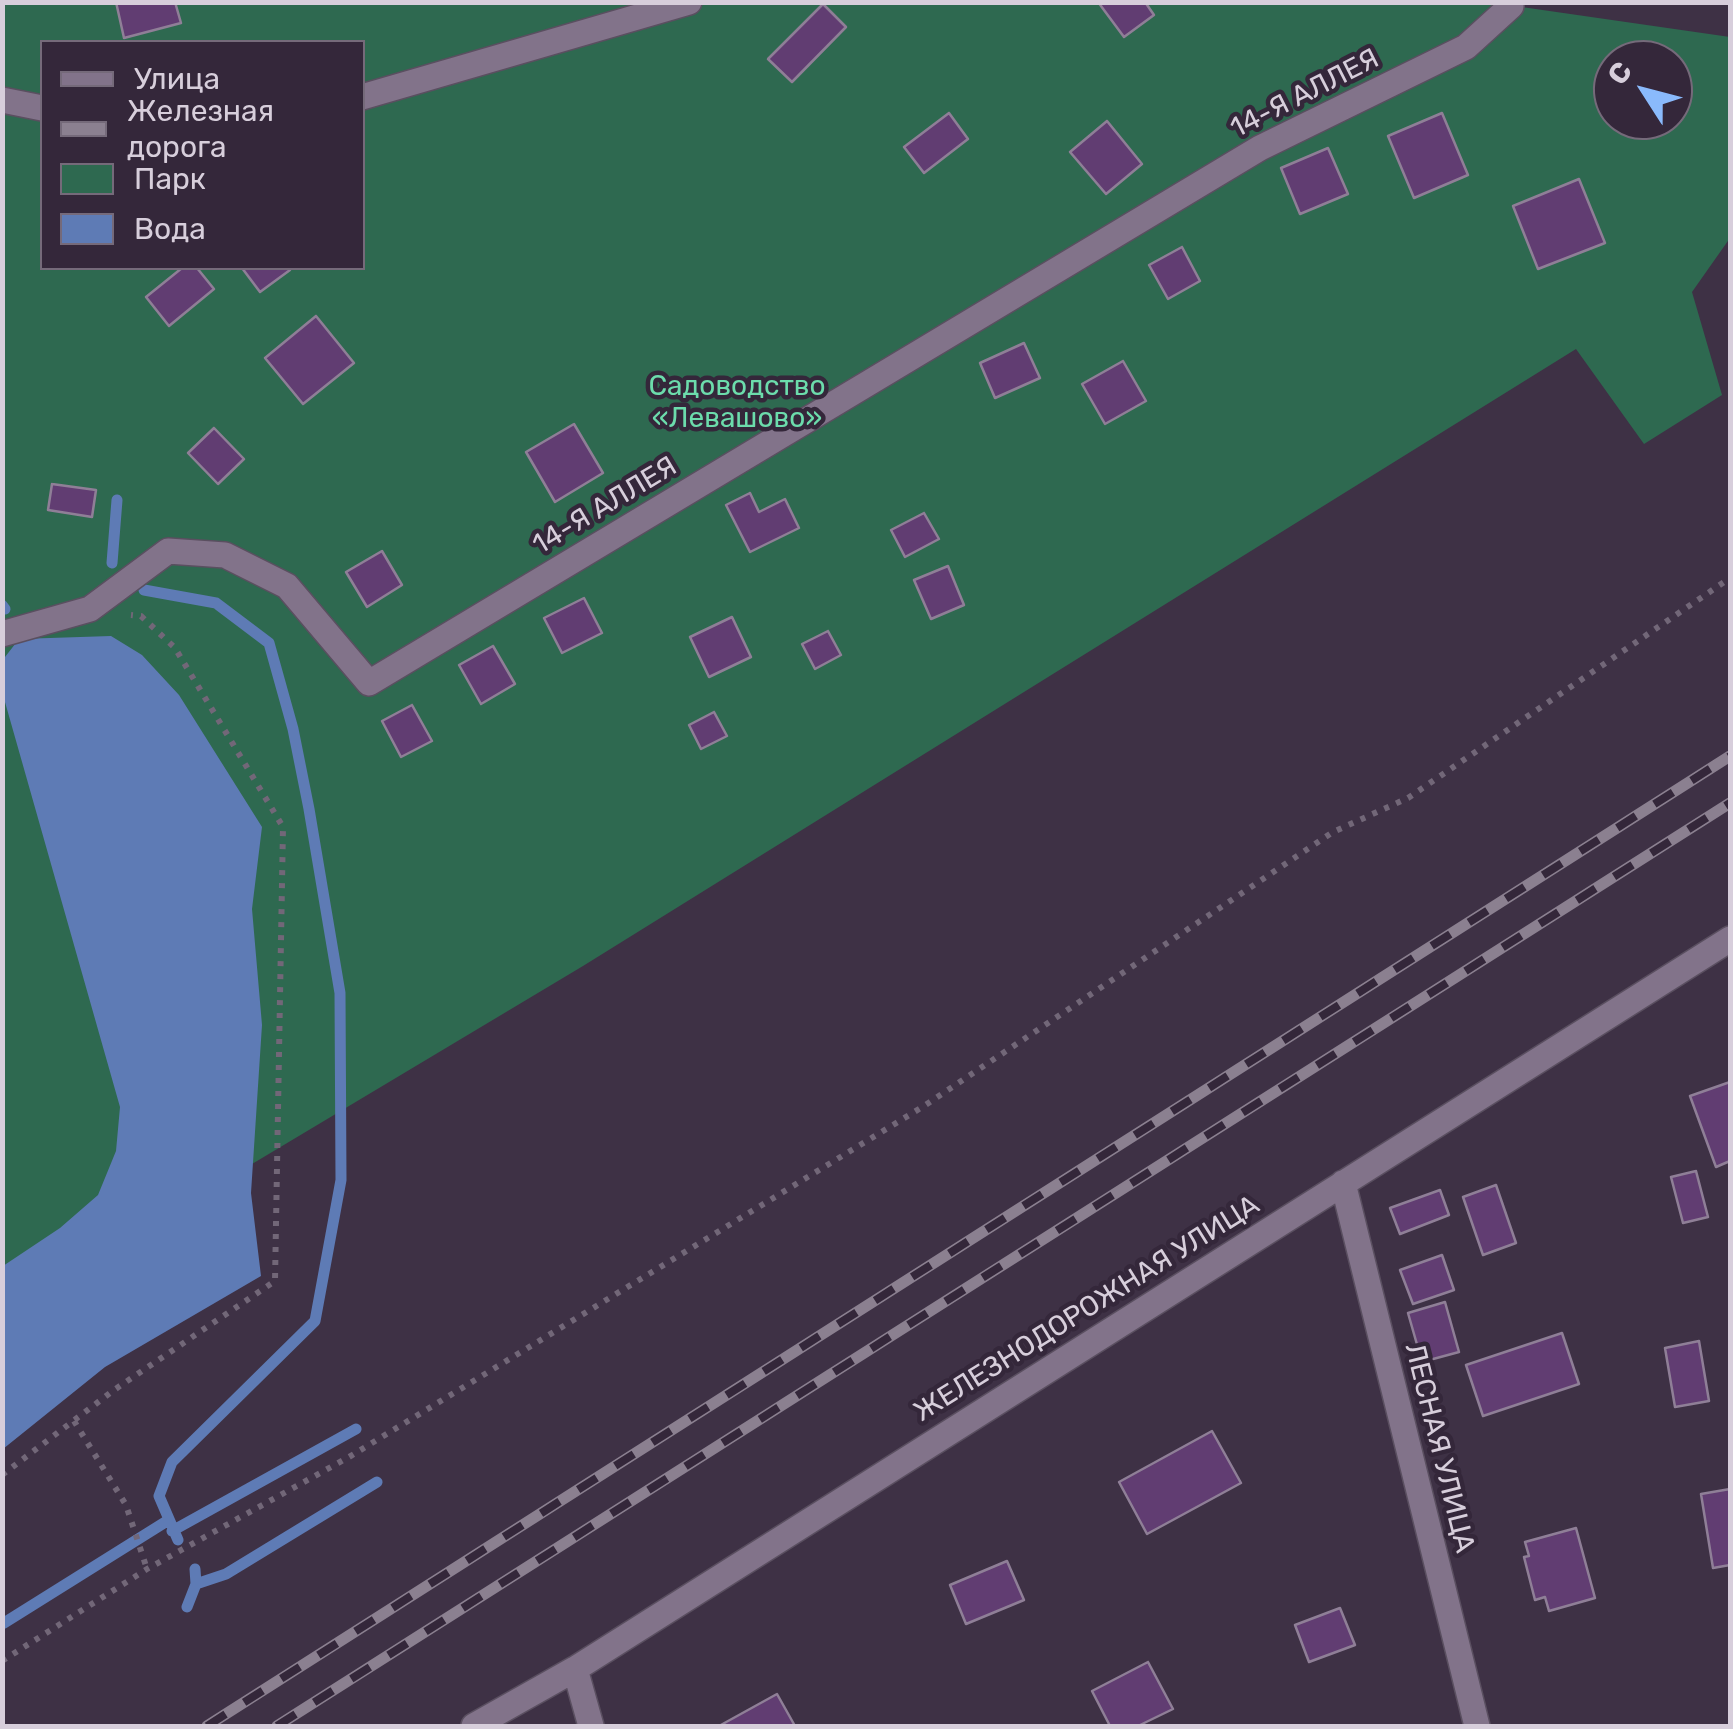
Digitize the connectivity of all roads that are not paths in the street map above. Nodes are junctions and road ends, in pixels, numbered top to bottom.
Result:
1 (689, 2) edge
2 (1511, 6) dead end
3 (365, 96) edge
4 (2, 100) edge
5 (40, 108) edge
6 (2, 634) edge
7 (1730, 939) edge
8 (1343, 1183) junction
9 (575, 1668) junction
10 (474, 1726) edge
11 (591, 1726) edge
12 (1477, 1726) edge

1 - 3 street
2 - 6 street, 14-Я АЛЛЕЯ
4 - 5 street
7 - 8 street, ЖЕЛЕЗНОДОРОЖНАЯ УЛИЦА
8 - 9 street, ЖЕЛЕЗНОДОРОЖНАЯ УЛИЦА
8 - 12 street, ЛЕСНАЯ УЛИЦА
9 - 10 street, ЖЕЛЕЗНОДОРОЖНАЯ УЛИЦА
9 - 11 street

